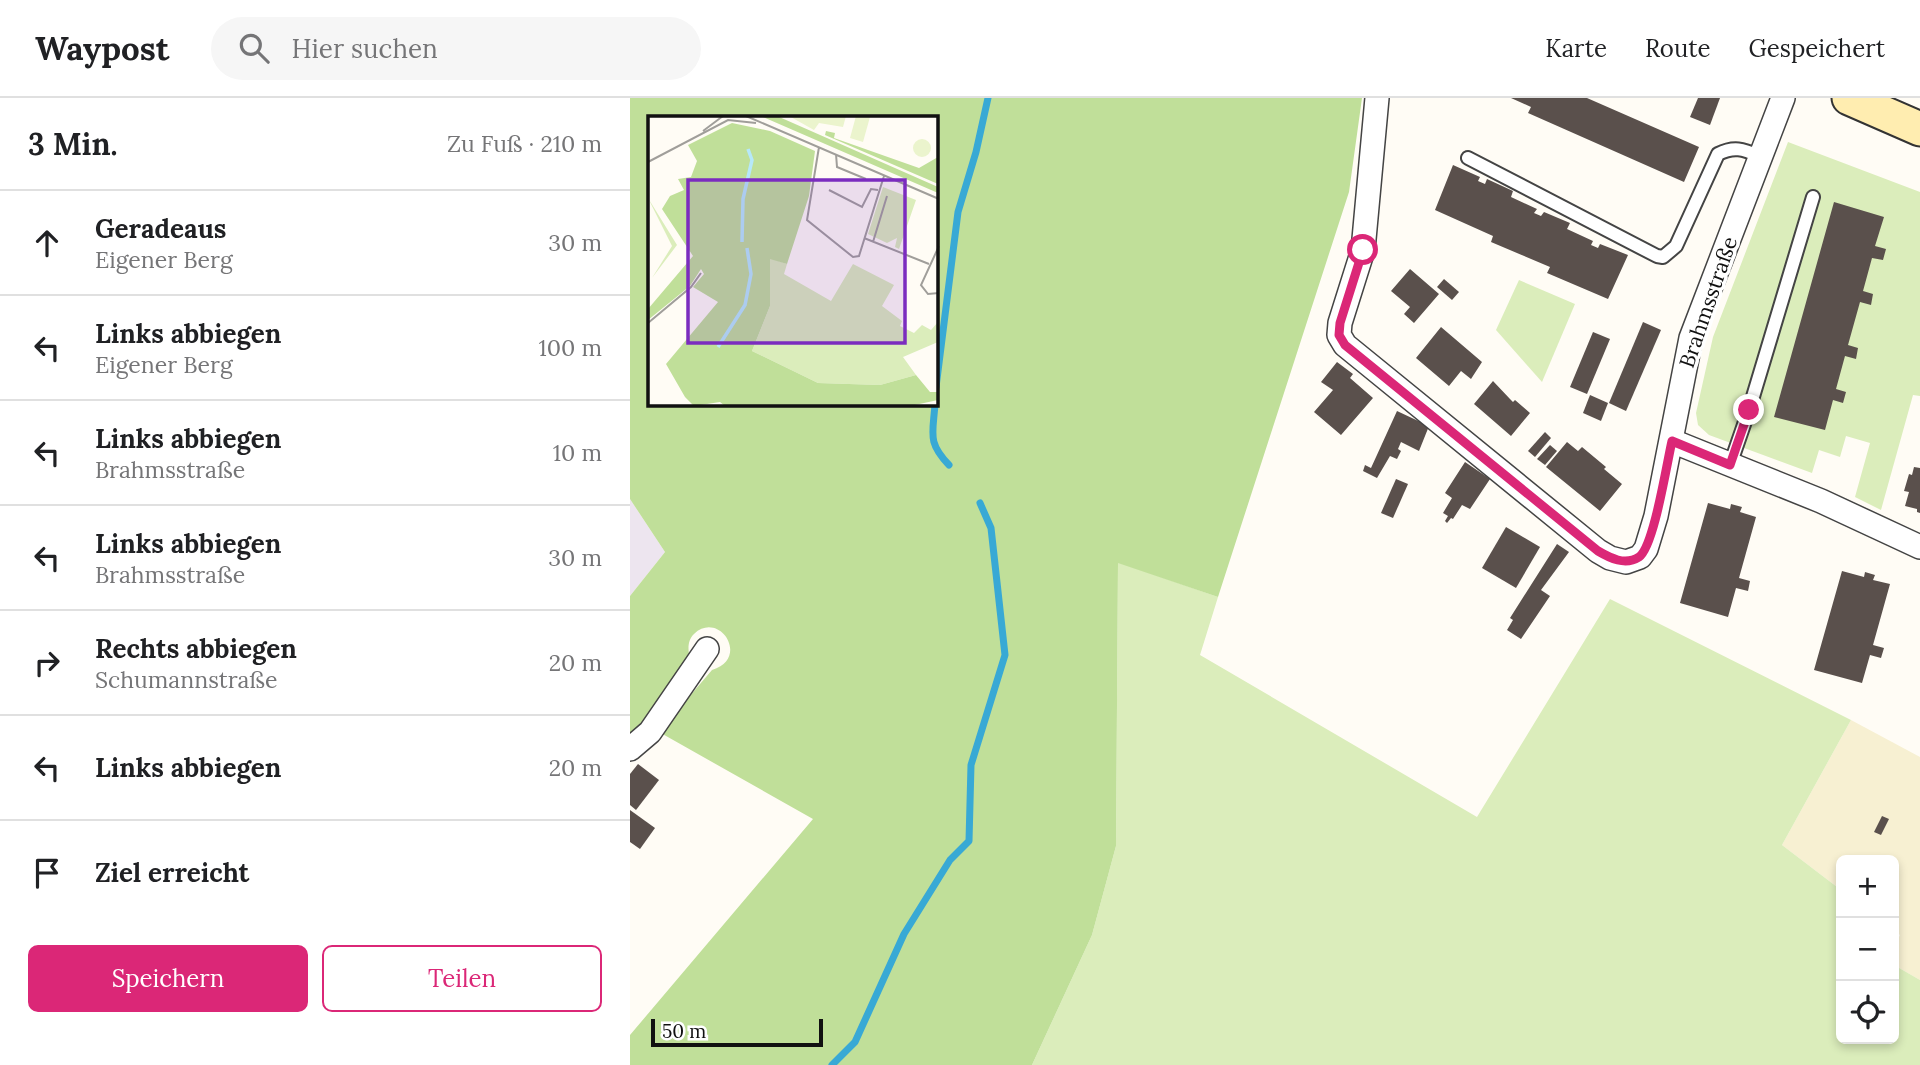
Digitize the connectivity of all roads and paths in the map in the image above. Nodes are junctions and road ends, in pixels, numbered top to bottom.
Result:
1 (1377, 98) edge
2 (1783, 98) edge
3 (1849, 98) edge
4 (1920, 129) edge
5 (1759, 156) junction
6 (1468, 158) dead end
7 (1812, 197) dead end
8 (1672, 441) junction
9 (1730, 465) junction
10 (1920, 547) edge
11 (707, 649) dead end
12 (630, 749) edge

1 - 8 street, Brahmsstraße
2 - 5 street, Brahmsstraße
3 - 4 main road
5 - 6 lane
5 - 8 street, Brahmsstraße
7 - 9 lane
8 - 9 street
9 - 10 street
11 - 12 street

